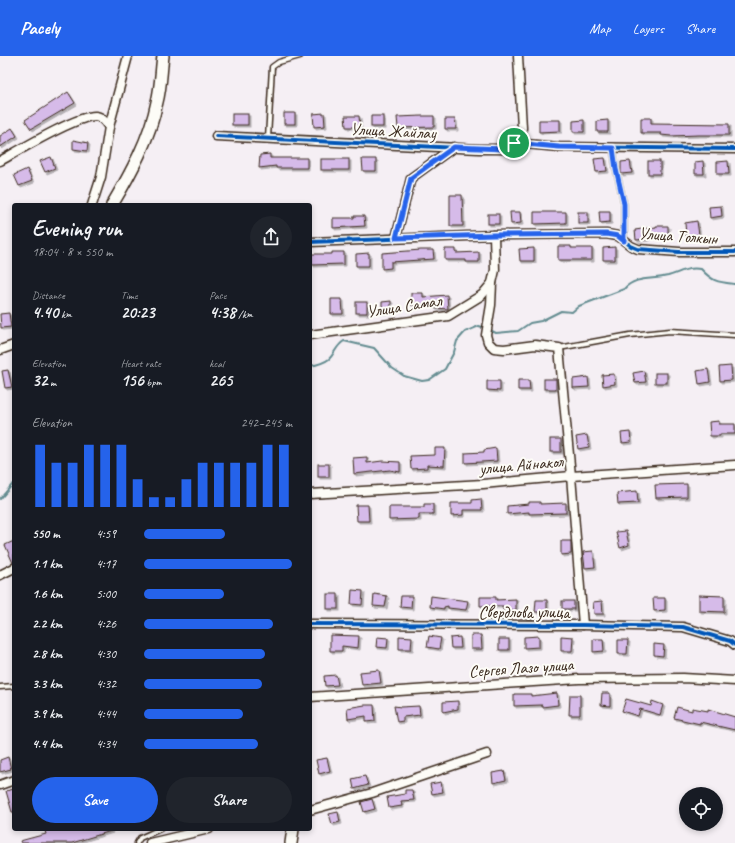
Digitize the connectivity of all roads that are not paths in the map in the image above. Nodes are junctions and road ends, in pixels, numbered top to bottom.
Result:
1 (128, 56) edge
2 (163, 56) edge
3 (300, 56) edge
4 (518, 56) edge
5 (108, 127) junction
6 (216, 136) dead end
7 (268, 138) junction
8 (514, 143) junction
9 (454, 147) junction
10 (613, 148) junction
11 (735, 149) edge
12 (0, 161) edge
13 (93, 203) edge
14 (113, 203) edge
15 (494, 235) junction
16 (396, 238) junction
17 (624, 241) junction
18 (312, 242) edge
19 (735, 252) edge
20 (492, 283) junction
21 (312, 335) edge
22 (735, 335) edge
23 (12, 346) edge
24 (559, 348) junction
25 (0, 350) edge
26 (735, 465) edge
27 (571, 476) junction
28 (312, 494) edge
29 (12, 569) edge
30 (0, 575) edge
31 (312, 624) edge
32 (583, 625) junction
33 (735, 645) edge
34 (735, 681) edge
35 (12, 686) edge
36 (0, 687) edge
37 (312, 698) edge
38 (486, 754) dead end
39 (12, 781) edge
40 (0, 785) edge
41 (312, 809) edge
42 (156, 831) edge
43 (201, 831) edge
44 (293, 831) edge
45 (137, 843) edge
46 (150, 843) edge
47 (291, 843) edge

1 - 5 street
2 - 14 main road
3 - 7 lane
4 - 8 street
5 - 12 street
5 - 13 street
6 - 7 street, Улица Жайлау
7 - 9 street, Улица Жайлау
8 - 9 street, Улица Жайлау
8 - 10 street, Улица Жайлау
9 - 16 street
10 - 11 street, Улица Жайлау
10 - 17 lane
15 - 16 street, Улица Толкын
15 - 17 street, Улица Толкын
15 - 20 street
16 - 18 street, Улица Толкын
17 - 19 street, Улица Толкын
20 - 21 street, Улица Самал
20 - 24 street
22 - 24 lane
23 - 25 street
24 - 27 street
26 - 27 street, улица Айнакол
27 - 28 street, улица Айнакол
27 - 32 street
29 - 30 street
31 - 32 street, Свердлова улица
32 - 33 street, Свердлова улица
34 - 37 street, Сергея Лазо улица
35 - 36 lane
38 - 41 street
39 - 40 street
42 - 45 lane
43 - 46 street
44 - 47 main road

